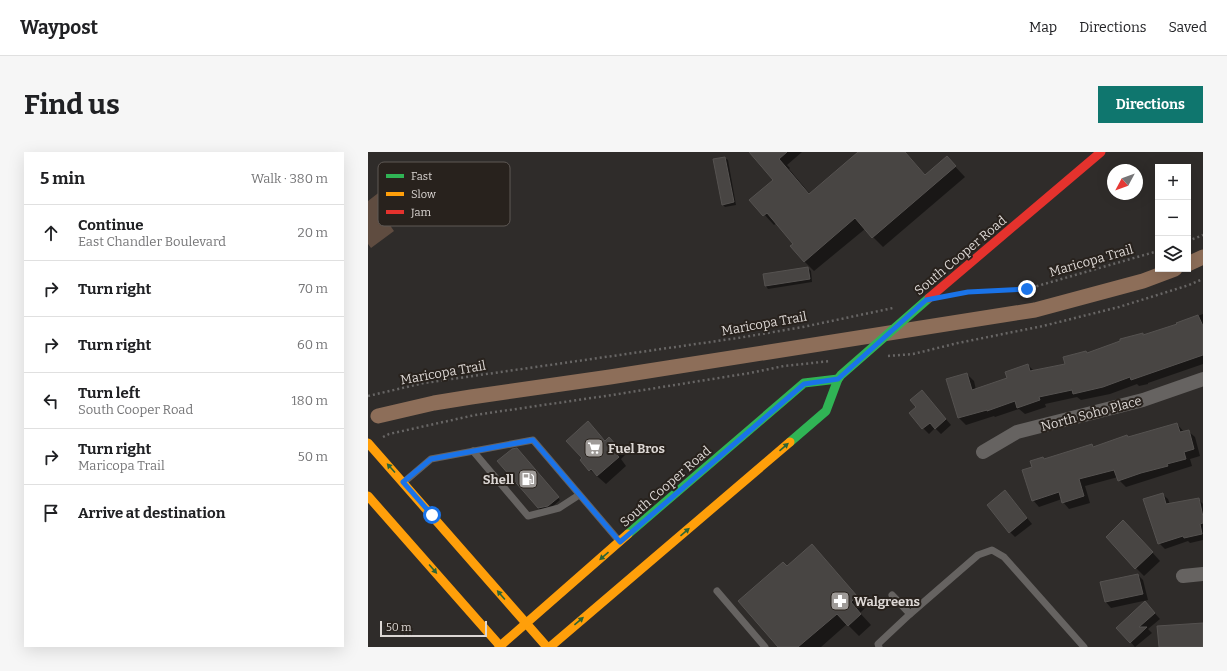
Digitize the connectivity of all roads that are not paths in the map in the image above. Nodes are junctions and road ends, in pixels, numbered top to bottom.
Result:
1 (1100, 152) edge
2 (838, 379) junction
3 (1203, 380) edge
4 (369, 444) edge
5 (473, 451) junction
6 (983, 452) dead end
7 (403, 482) junction
8 (579, 495) junction
9 (368, 496) edge
10 (620, 542) junction
11 (1203, 574) edge
12 (1183, 576) dead end
13 (717, 591) dead end
14 (892, 595) dead end
15 (910, 614) junction
16 (527, 624) junction
17 (500, 647) edge
18 (549, 647) edge
19 (765, 647) edge
20 (879, 647) edge
21 (1084, 647) edge

1 - 2 main road, South Cooper Road
2 - 10 main road, South Cooper Road
18 -> 2 main road, South Cooper Road
3 - 6 street, North Soho Place
7 -> 4 main road
5 - 7 lane
5 - 8 lane
5 - 8 lane
16 -> 7 main road
8 - 10 lane
9 -> 17 main road
10 -> 16 main road, South Cooper Road
11 - 12 street
13 - 19 lane
14 - 15 lane
15 - 20 lane
15 - 21 lane
16 - 17 main road, South Cooper Road
16 - 18 main road

